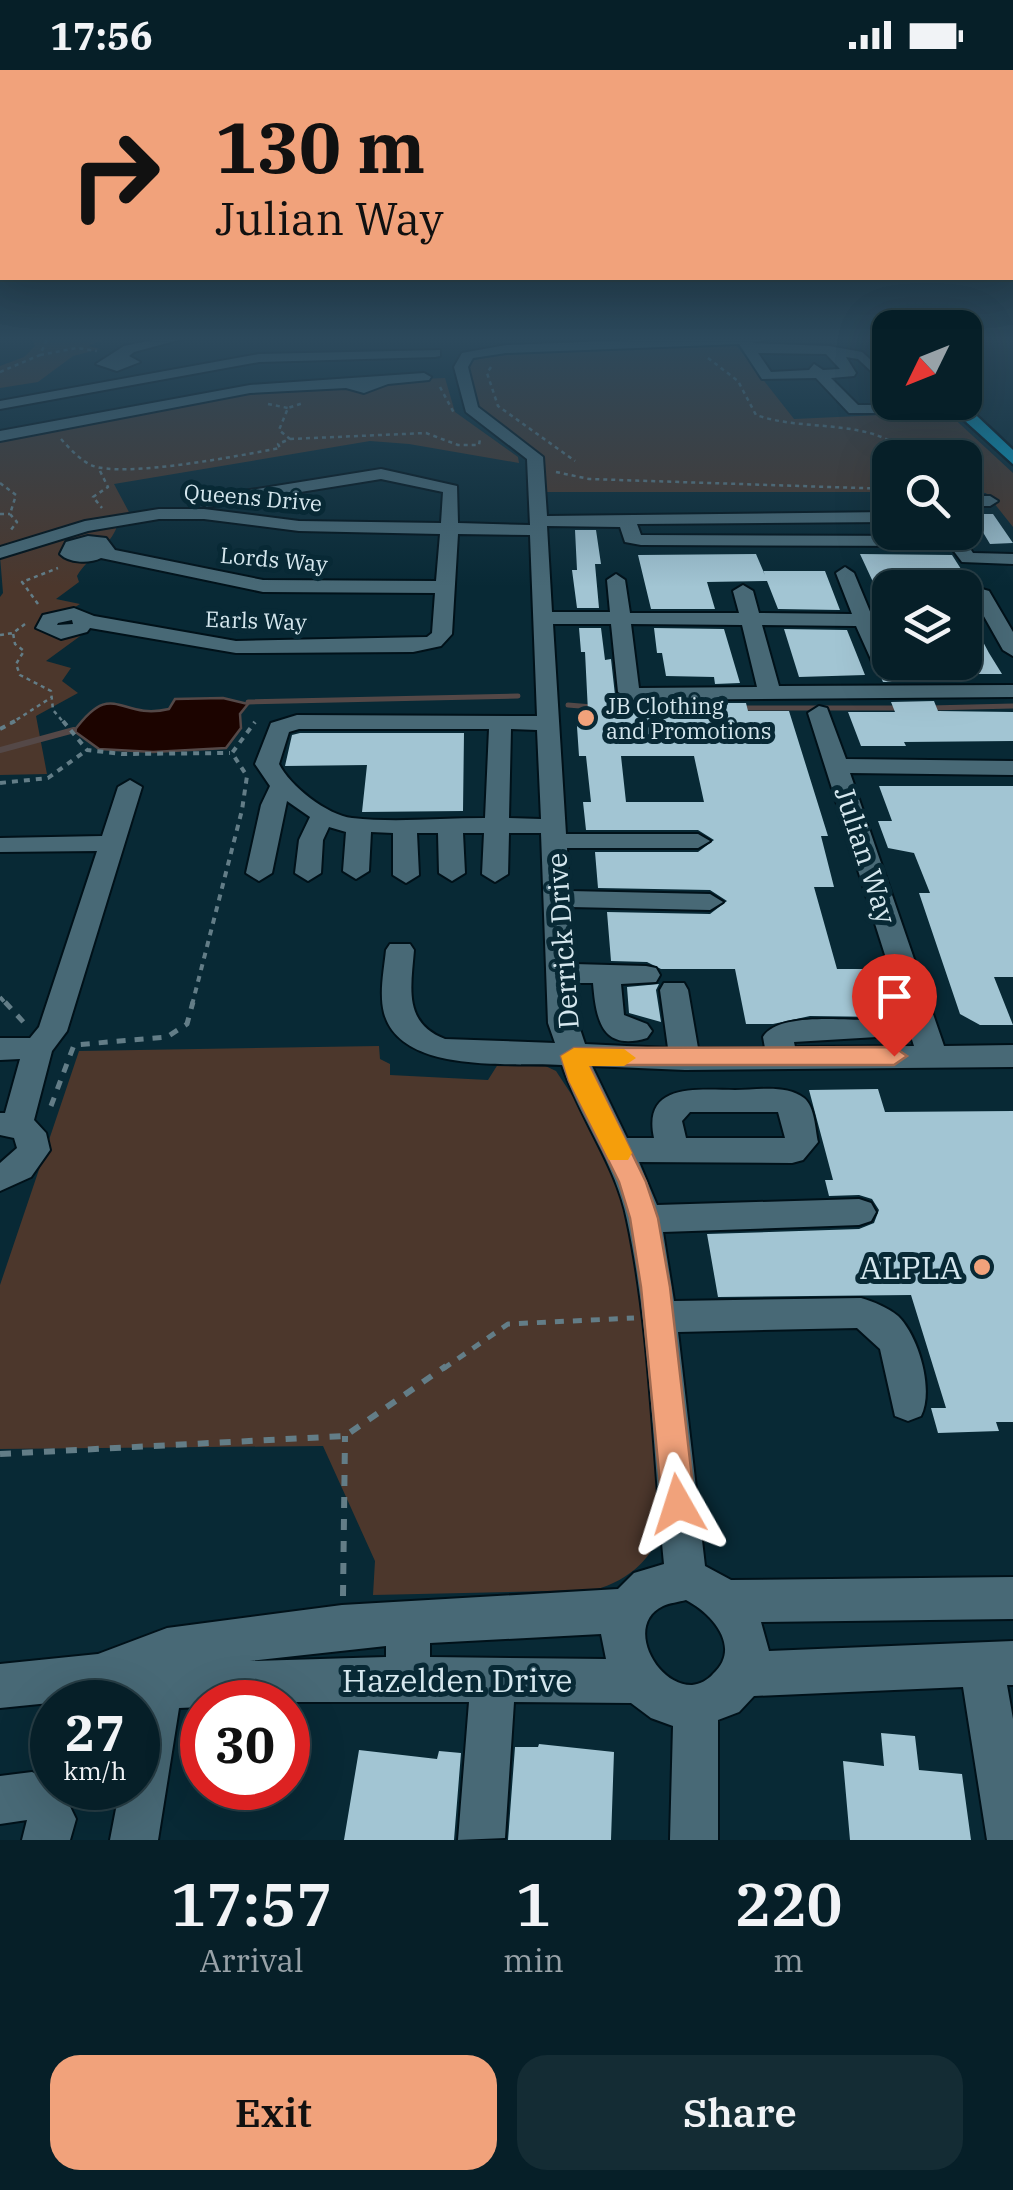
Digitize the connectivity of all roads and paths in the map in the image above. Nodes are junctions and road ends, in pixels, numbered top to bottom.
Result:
1 (72, 422) edge
2 (282, 422) edge
3 (489, 422) edge
4 (520, 422) edge
5 (776, 422) edge
6 (973, 422) edge
7 (38, 428) junction
8 (481, 435) dead end
9 (0, 436) edge
10 (290, 438) junction
11 (891, 440) edge
12 (1013, 459) edge
13 (575, 461) dead end
14 (100, 471) junction
15 (535, 473) junction
16 (0, 484) edge
17 (872, 488) edge
18 (982, 501) edge
19 (990, 501) dead end
20 (206, 502) dead end
21 (0, 514) edge
22 (10, 514) junction
23 (872, 518) edge
24 (112, 520) junction
25 (628, 522) junction
26 (538, 525) junction
27 (449, 526) junction
28 (872, 537) edge
29 (4, 546) edge
30 (962, 550) edge
31 (102, 553) dead end
32 (1013, 559) edge
33 (846, 573) dead end
34 (616, 580) dead end
35 (445, 587) junction
36 (743, 591) dead end
37 (982, 594) dead end
38 (1003, 617) edge
39 (86, 621) dead end
40 (622, 621) junction
41 (864, 621) junction
42 (872, 621) edge
43 (544, 622) junction
44 (752, 622) junction
45 (2, 632) edge
46 (13, 633) dead end
47 (872, 640) edge
48 (1013, 650) edge
49 (1013, 692) edge
50 (770, 694) junction
51 (52, 697) dead end
52 (818, 713) dead end
53 (255, 722) dead end
54 (490, 723) junction
55 (550, 723) junction
56 (66, 727) dead end
57 (0, 728) edge
58 (87, 750) junction
59 (232, 753) junction
60 (836, 766) junction
61 (1013, 768) edge
62 (0, 783) edge
63 (282, 784) junction
64 (130, 787) dead end
65 (322, 815) junction
66 (359, 827) junction
67 (405, 827) junction
68 (450, 827) junction
69 (495, 827) junction
70 (554, 833) junction
71 (698, 841) dead end
72 (110, 844) junction
73 (0, 845) edge
74 (356, 871) dead end
75 (259, 872) dead end
76 (308, 873) dead end
77 (452, 873) dead end
78 (496, 874) dead end
79 (406, 876) dead end
80 (558, 899) junction
81 (710, 902) dead end
82 (400, 950) dead end
83 (561, 973) junction
84 (606, 974) junction
85 (646, 975) dead end
86 (674, 990) dead end
87 (0, 996) edge
88 (867, 1030) dead end
89 (637, 1031) dead end
90 (11, 1054) edge
91 (574, 1056) junction
92 (932, 1056) junction
93 (1013, 1056) edge
94 (782, 1058) junction
95 (685, 1059) junction
96 (16, 1128) edge
97 (672, 1148) dead end
98 (618, 1150) junction
99 (0, 1178) edge
100 (859, 1212) dead end
101 (644, 1218) junction
102 (658, 1317) junction
103 (908, 1404) dead end
104 (346, 1436) junction
105 (0, 1454) edge
106 (686, 1578) junction
107 (1013, 1598) edge
108 (728, 1602) junction
109 (628, 1610) junction
110 (408, 1624) junction
111 (342, 1627) junction
112 (997, 1663) edge
113 (164, 1669) junction
114 (742, 1674) junction
115 (408, 1680) junction
116 (494, 1680) junction
117 (638, 1681) junction
118 (0, 1686) edge
119 (696, 1706) junction
120 (0, 1800) edge
121 (481, 1838) edge
122 (46, 1840) edge
123 (134, 1840) edge
124 (694, 1840) edge
125 (1011, 1840) edge

1 - 7 street
2 - 10 path
3 - 15 street
4 - 13 path
5 - 11 path
6 - 12 highway
7 - 9 street
7 - 14 path
8 - 10 path
10 - 14 path
14 - 24 path
15 - 17 path
15 - 26 street, Derrick Drive
16 - 22 path
18 - 19 street
20 - 27 street
21 - 22 path
22 - 29 path
23 - 25 street, Queens Drive
24 - 27 street, Queens Drive
24 - 29 street, Queens Drive
25 - 26 street, Queens Drive
25 - 28 street
26 - 27 street, Queens Drive
26 - 43 street, Derrick Drive
27 - 35 street
30 - 32 street
31 - 35 street, Lords Way
33 - 41 street
34 - 40 street
35 - 39 street, Earls Way
36 - 44 street
37 - 38 street
38 - 48 street
40 - 43 street
40 - 44 street
40 - 50 street
41 - 42 street
41 - 44 street
41 - 47 street
43 - 55 street, Derrick Drive
44 - 50 street
45 - 46 path
49 - 50 street
51 - 57 path
52 - 60 street, Julian Way
53 - 59 path
54 - 55 street
54 - 63 street
54 - 69 street
55 - 70 street, Derrick Drive
56 - 58 path
58 - 59 path
58 - 62 path
59 - 96 path
60 - 61 street
60 - 92 street, Julian Way
63 - 65 street
63 - 75 street
64 - 72 street
65 - 66 street
65 - 76 street
66 - 67 street
66 - 74 street
67 - 68 street
67 - 79 street
68 - 69 street
68 - 77 street
69 - 70 street
69 - 78 street
70 - 71 street
70 - 80 street, Derrick Drive
72 - 73 street
72 - 90 street
80 - 81 street
80 - 83 street, Derrick Drive
82 - 91 street
83 - 84 street
83 - 91 street, Derrick Drive
84 - 85 street
84 - 89 street
86 - 95 street
87 - 90 path
88 - 94 street
90 - 96 street
91 - 95 street
91 - 98 street, Derrick Drive
92 - 93 street
92 - 94 street
94 - 95 street
96 - 99 street
97 - 98 street
98 - 101 street, Derrick Drive
100 - 101 street
101 - 102 street, Derrick Drive
102 - 103 street
102 - 104 path
102 - 106 street, Derrick Drive
104 - 105 path
104 - 111 path
106 - 108 street
106 - 109 street
107 - 108 street
108 - 114 street
109 - 110 street, Hazelden Drive
109 - 117 street
110 - 111 street, Hazelden Drive
110 - 115 street
111 - 113 street, Hazelden Drive
112 - 114 street
112 - 125 street
113 - 115 street, Hazelden Drive
113 - 118 street, Hazelden Drive
113 - 123 street
114 - 119 street
115 - 116 street, Hazelden Drive
116 - 117 street, Hazelden Drive
116 - 121 street
117 - 119 street
119 - 124 street
120 - 122 street

